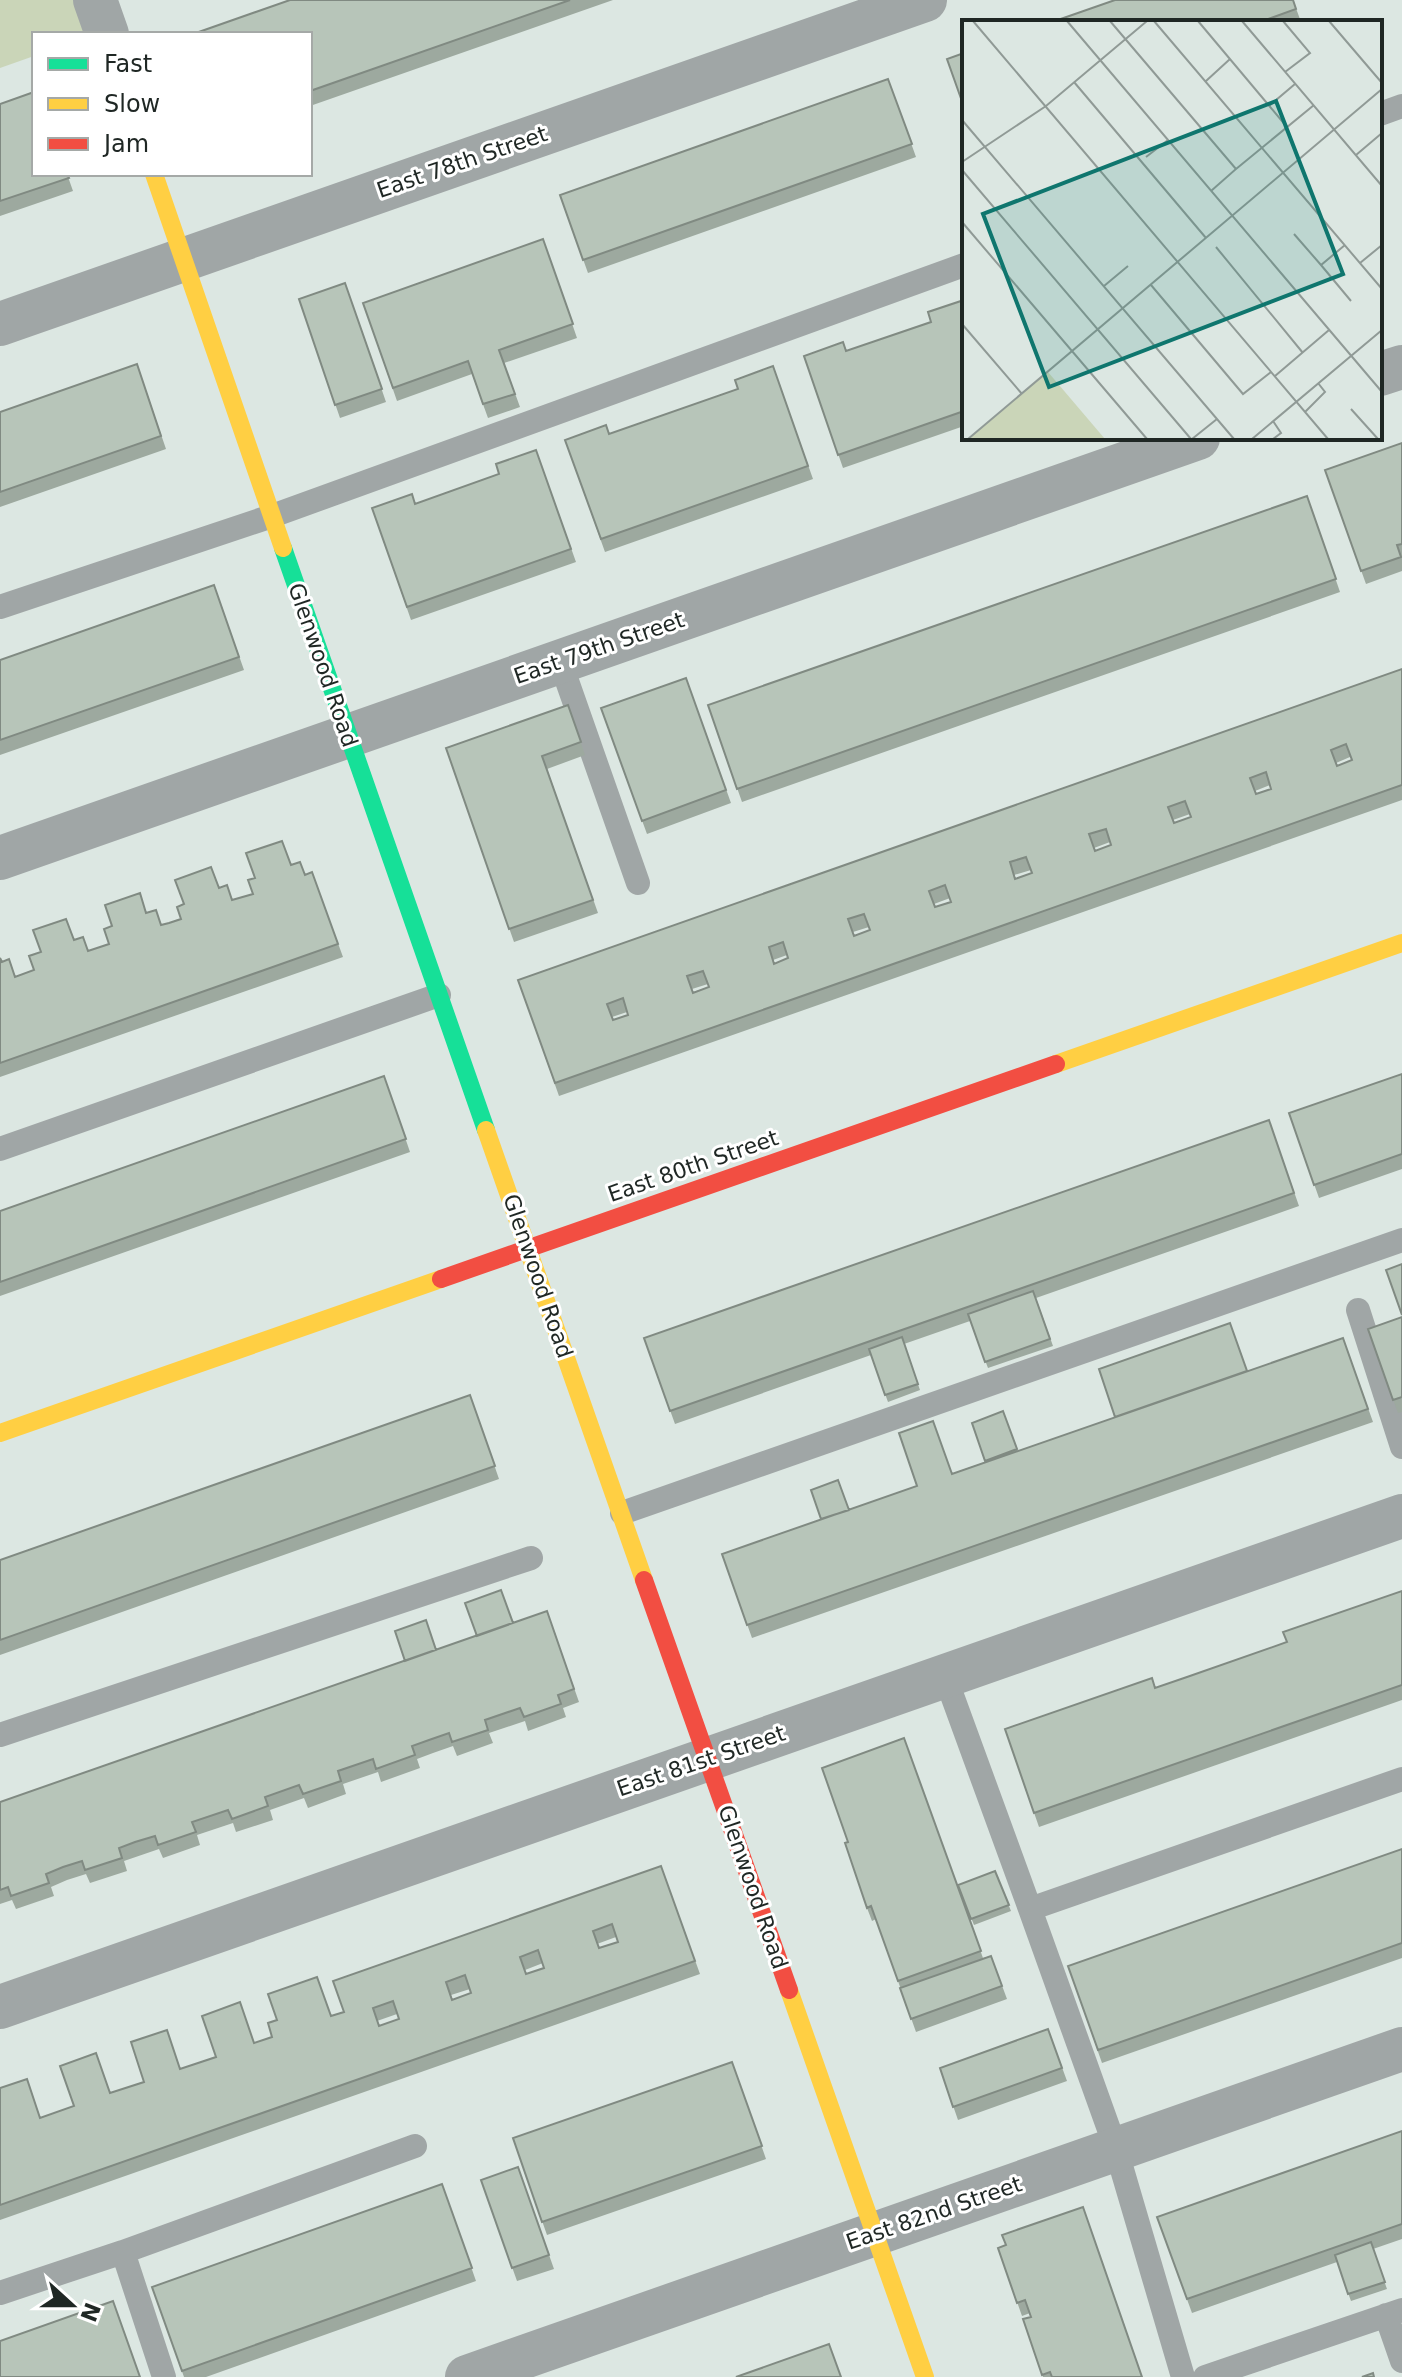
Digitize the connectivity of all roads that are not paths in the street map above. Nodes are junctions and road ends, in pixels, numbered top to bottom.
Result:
1 (95, 0) edge
2 (925, 0) edge
3 (106, 32) edge
4 (1402, 106) edge
5 (1382, 113) edge
6 (155, 176) edge
7 (183, 260) junction
8 (962, 266) edge
9 (0, 324) edge
10 (1402, 367) edge
11 (1382, 373) edge
12 (1192, 440) edge
13 (272, 516) junction
14 (0, 607) edge
15 (560, 661) junction
16 (348, 735) junction
17 (0, 858) edge
18 (638, 883) dead end
19 (1402, 943) edge
20 (439, 995) junction
21 (0, 1149) edge
22 (1402, 1240) edge
23 (529, 1249) junction
24 (1358, 1310) dead end
25 (0, 1433) edge
26 (1402, 1447) edge
27 (622, 1513) junction
28 (1402, 1516) edge
29 (531, 1558) dead end
30 (945, 1676) junction
31 (0, 1735) edge
32 (708, 1759) junction
33 (1402, 1779) edge
34 (1030, 1909) junction
35 (0, 2007) edge
36 (1402, 2049) edge
37 (415, 2146) dead end
38 (1116, 2149) junction
39 (874, 2233) junction
40 (123, 2252) junction
41 (0, 2293) edge
42 (1394, 2313) edge
43 (1402, 2361) edge
44 (164, 2377) edge
45 (467, 2377) edge
46 (925, 2377) edge
47 (1183, 2377) edge
48 (1205, 2377) edge

1 - 3 street
2 - 7 street, East 78th Street
4 - 5 lane
6 - 7 street, Glenwood Road
7 - 9 street, East 78th Street
7 - 13 street, Glenwood Road
8 - 13 lane
10 - 11 street
12 - 15 street, East 79th Street
13 - 14 lane
13 - 16 street, Glenwood Road
15 - 16 street, East 79th Street
15 - 18 lane
16 - 17 street, East 79th Street
16 - 20 street, Glenwood Road
19 - 23 street, East 80th Street
20 - 21 lane
20 - 23 street, Glenwood Road
22 - 27 lane
23 - 25 street, East 80th Street
23 - 27 street, Glenwood Road
24 - 26 lane
27 - 32 street, Glenwood Road
28 - 30 street, East 81st Street
29 - 31 lane
30 - 32 street, East 81st Street
30 - 34 lane
32 - 35 street, East 81st Street
32 - 39 street, Glenwood Road
33 - 34 lane
34 - 38 lane
36 - 38 street, East 82nd Street
37 - 40 lane
38 - 39 street, East 82nd Street
38 - 47 lane
39 - 45 street, East 82nd Street
39 - 46 street, Glenwood Road
40 - 41 lane
40 - 44 lane
42 - 43 lane
42 - 48 lane

